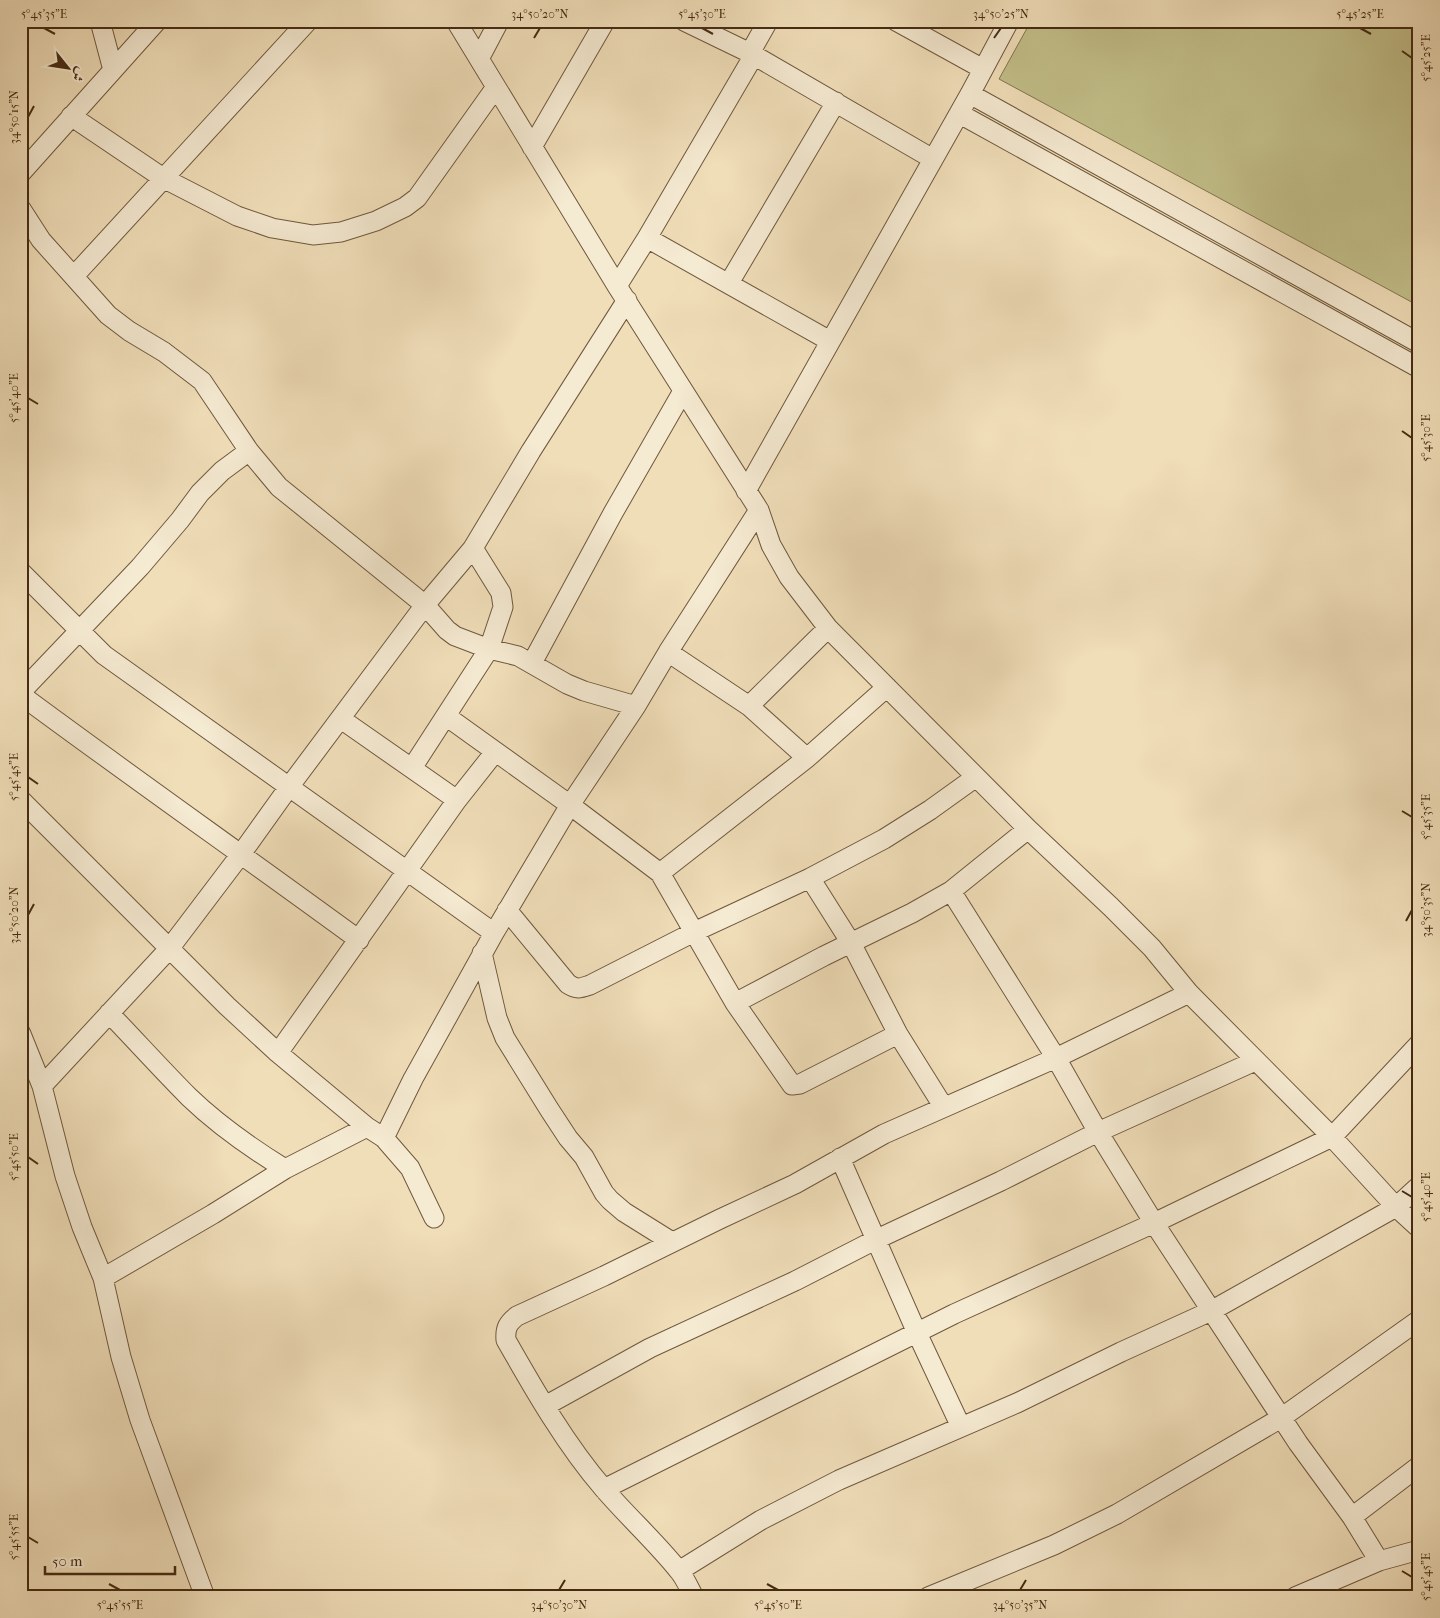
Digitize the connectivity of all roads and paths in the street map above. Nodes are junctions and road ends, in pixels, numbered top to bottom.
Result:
1 (100, 21) edge
2 (157, 21) edge
3 (308, 21) edge
4 (456, 21) edge
5 (499, 21) edge
6 (605, 21) edge
7 (684, 21) edge
8 (768, 21) edge
9 (896, 21) edge
10 (1008, 21) edge
11 (752, 54) junction
12 (479, 59) junction
13 (983, 69) junction
14 (113, 70) junction
15 (496, 87) junction
16 (970, 94) junction
17 (836, 102) junction
18 (960, 114) junction
19 (71, 116) junction
20 (532, 147) junction
21 (933, 159) junction
22 (21, 171) edge
23 (163, 178) junction
24 (21, 182) edge
25 (21, 209) edge
26 (647, 238) junction
27 (74, 276) junction
28 (729, 283) junction
29 (622, 293) junction
30 (830, 341) junction
31 (1419, 343) edge
32 (1419, 368) edge
33 (683, 391) junction
34 (249, 451) junction
35 (746, 491) junction
36 (759, 510) junction
37 (473, 548) junction
38 (21, 572) edge
39 (425, 606) junction
40 (828, 628) junction
41 (79, 630) junction
42 (489, 649) junction
43 (668, 652) junction
44 (532, 663) junction
45 (887, 687) junction
46 (21, 694) edge
47 (636, 706) junction
48 (749, 706) junction
49 (446, 716) junction
50 (341, 719) junction
51 (495, 752) junction
52 (807, 758) junction
53 (412, 768) junction
54 (976, 777) junction
55 (289, 787) junction
56 (21, 800) edge
57 (457, 800) junction
58 (570, 805) junction
59 (1028, 829) junction
60 (242, 854) junction
61 (408, 871) junction
62 (660, 873) junction
63 (810, 878) junction
64 (951, 891) junction
65 (507, 910) junction
66 (694, 932) junction
67 (494, 933) junction
68 (359, 940) junction
69 (851, 943) junction
70 (169, 949) junction
71 (482, 953) junction
72 (1189, 993) junction
73 (735, 1004) junction
74 (109, 1014) junction
75 (21, 1034) edge
76 (898, 1034) junction
77 (1419, 1044) edge
78 (278, 1053) junction
79 (1056, 1058) junction
80 (1256, 1062) junction
81 (42, 1086) junction
82 (943, 1106) junction
83 (367, 1127) junction
84 (1098, 1132) junction
85 (1332, 1137) junction
86 (384, 1138) junction
87 (840, 1158) junction
88 (285, 1169) junction
89 (1419, 1186) edge
90 (1396, 1207) junction
91 (434, 1218) dead end
92 (1154, 1223) junction
93 (1419, 1228) edge
94 (875, 1240) junction
95 (672, 1242) junction
96 (103, 1278) junction
97 (1211, 1311) junction
98 (1419, 1320) edge
99 (917, 1333) junction
100 (545, 1406) junction
101 (1281, 1418) junction
102 (961, 1427) junction
103 (1419, 1466) edge
104 (604, 1489) junction
105 (1352, 1517) junction
106 (1419, 1550) edge
107 (1379, 1561) junction
108 (679, 1571) junction
109 (205, 1597) edge
110 (694, 1597) edge
111 (928, 1597) edge
112 (1295, 1597) edge

1 - 14 street
2 - 14 street
3 - 23 street
4 - 12 street
5 - 12 street
6 - 20 street
7 - 11 street
8 - 11 street
9 - 13 street
10 - 13 street
11 - 17 street
11 - 26 street
12 - 15 street
13 - 16 street
14 - 19 street
15 - 20 street
15 - 23 street
16 - 18 street
16 - 31 street
17 - 21 street
17 - 28 street
18 - 21 street
18 - 32 street
19 - 22 street
19 - 23 street
20 - 29 street
21 - 30 street
22 - 24 street
23 - 27 street
25 - 27 street
26 - 28 street
26 - 29 street
27 - 34 street
28 - 30 street
29 - 33 street
29 - 37 street
30 - 35 street
33 - 35 street
33 - 44 street
34 - 39 street
34 - 41 street
35 - 36 street
36 - 40 street
36 - 43 street
37 - 39 street
37 - 42 street
38 - 41 street
39 - 42 street
39 - 50 street
40 - 45 street
40 - 48 street
41 - 46 street
41 - 55 street
42 - 44 street
42 - 49 street
43 - 47 street
43 - 48 street
44 - 47 street
45 - 52 street
45 - 54 street
46 - 60 street
47 - 58 street
48 - 52 street
49 - 51 street
49 - 53 street
50 - 53 street
50 - 55 street
51 - 57 street
51 - 58 street
52 - 62 street
53 - 57 street
54 - 59 street
54 - 63 street
55 - 60 street
55 - 61 street
56 - 70 street
57 - 61 street
58 - 62 street
58 - 65 street
59 - 64 street
59 - 72 street
60 - 68 street
60 - 70 street
61 - 67 street
61 - 68 street
62 - 66 street
63 - 66 street
63 - 69 street
64 - 69 street
64 - 79 street
65 - 66 street
65 - 67 street
66 - 73 street
67 - 71 street
68 - 78 street
69 - 73 street
69 - 76 street
70 - 74 street
70 - 78 street
71 - 86 street
71 - 95 street
72 - 79 street
72 - 80 street
73 - 76 street
74 - 81 street
74 - 88 street
75 - 81 street
76 - 82 street
77 - 85 street
78 - 83 street
79 - 82 street
79 - 84 street
80 - 84 street
80 - 85 street
81 - 96 street
82 - 87 street
83 - 86 street
83 - 88 street
84 - 92 street
84 - 94 street
85 - 90 street
85 - 92 street
86 - 91 street
87 - 94 street
87 - 95 street
88 - 96 street
89 - 90 street
90 - 93 street
90 - 97 street
92 - 97 street
92 - 99 street
94 - 99 street
94 - 100 street
95 - 100 street
96 - 109 street
97 - 101 street
97 - 102 street
98 - 101 street
99 - 102 street
99 - 104 street
100 - 104 street
101 - 105 street
101 - 111 street
102 - 108 street
103 - 105 street
104 - 108 street
105 - 107 street
106 - 107 street
107 - 112 street
108 - 110 street

